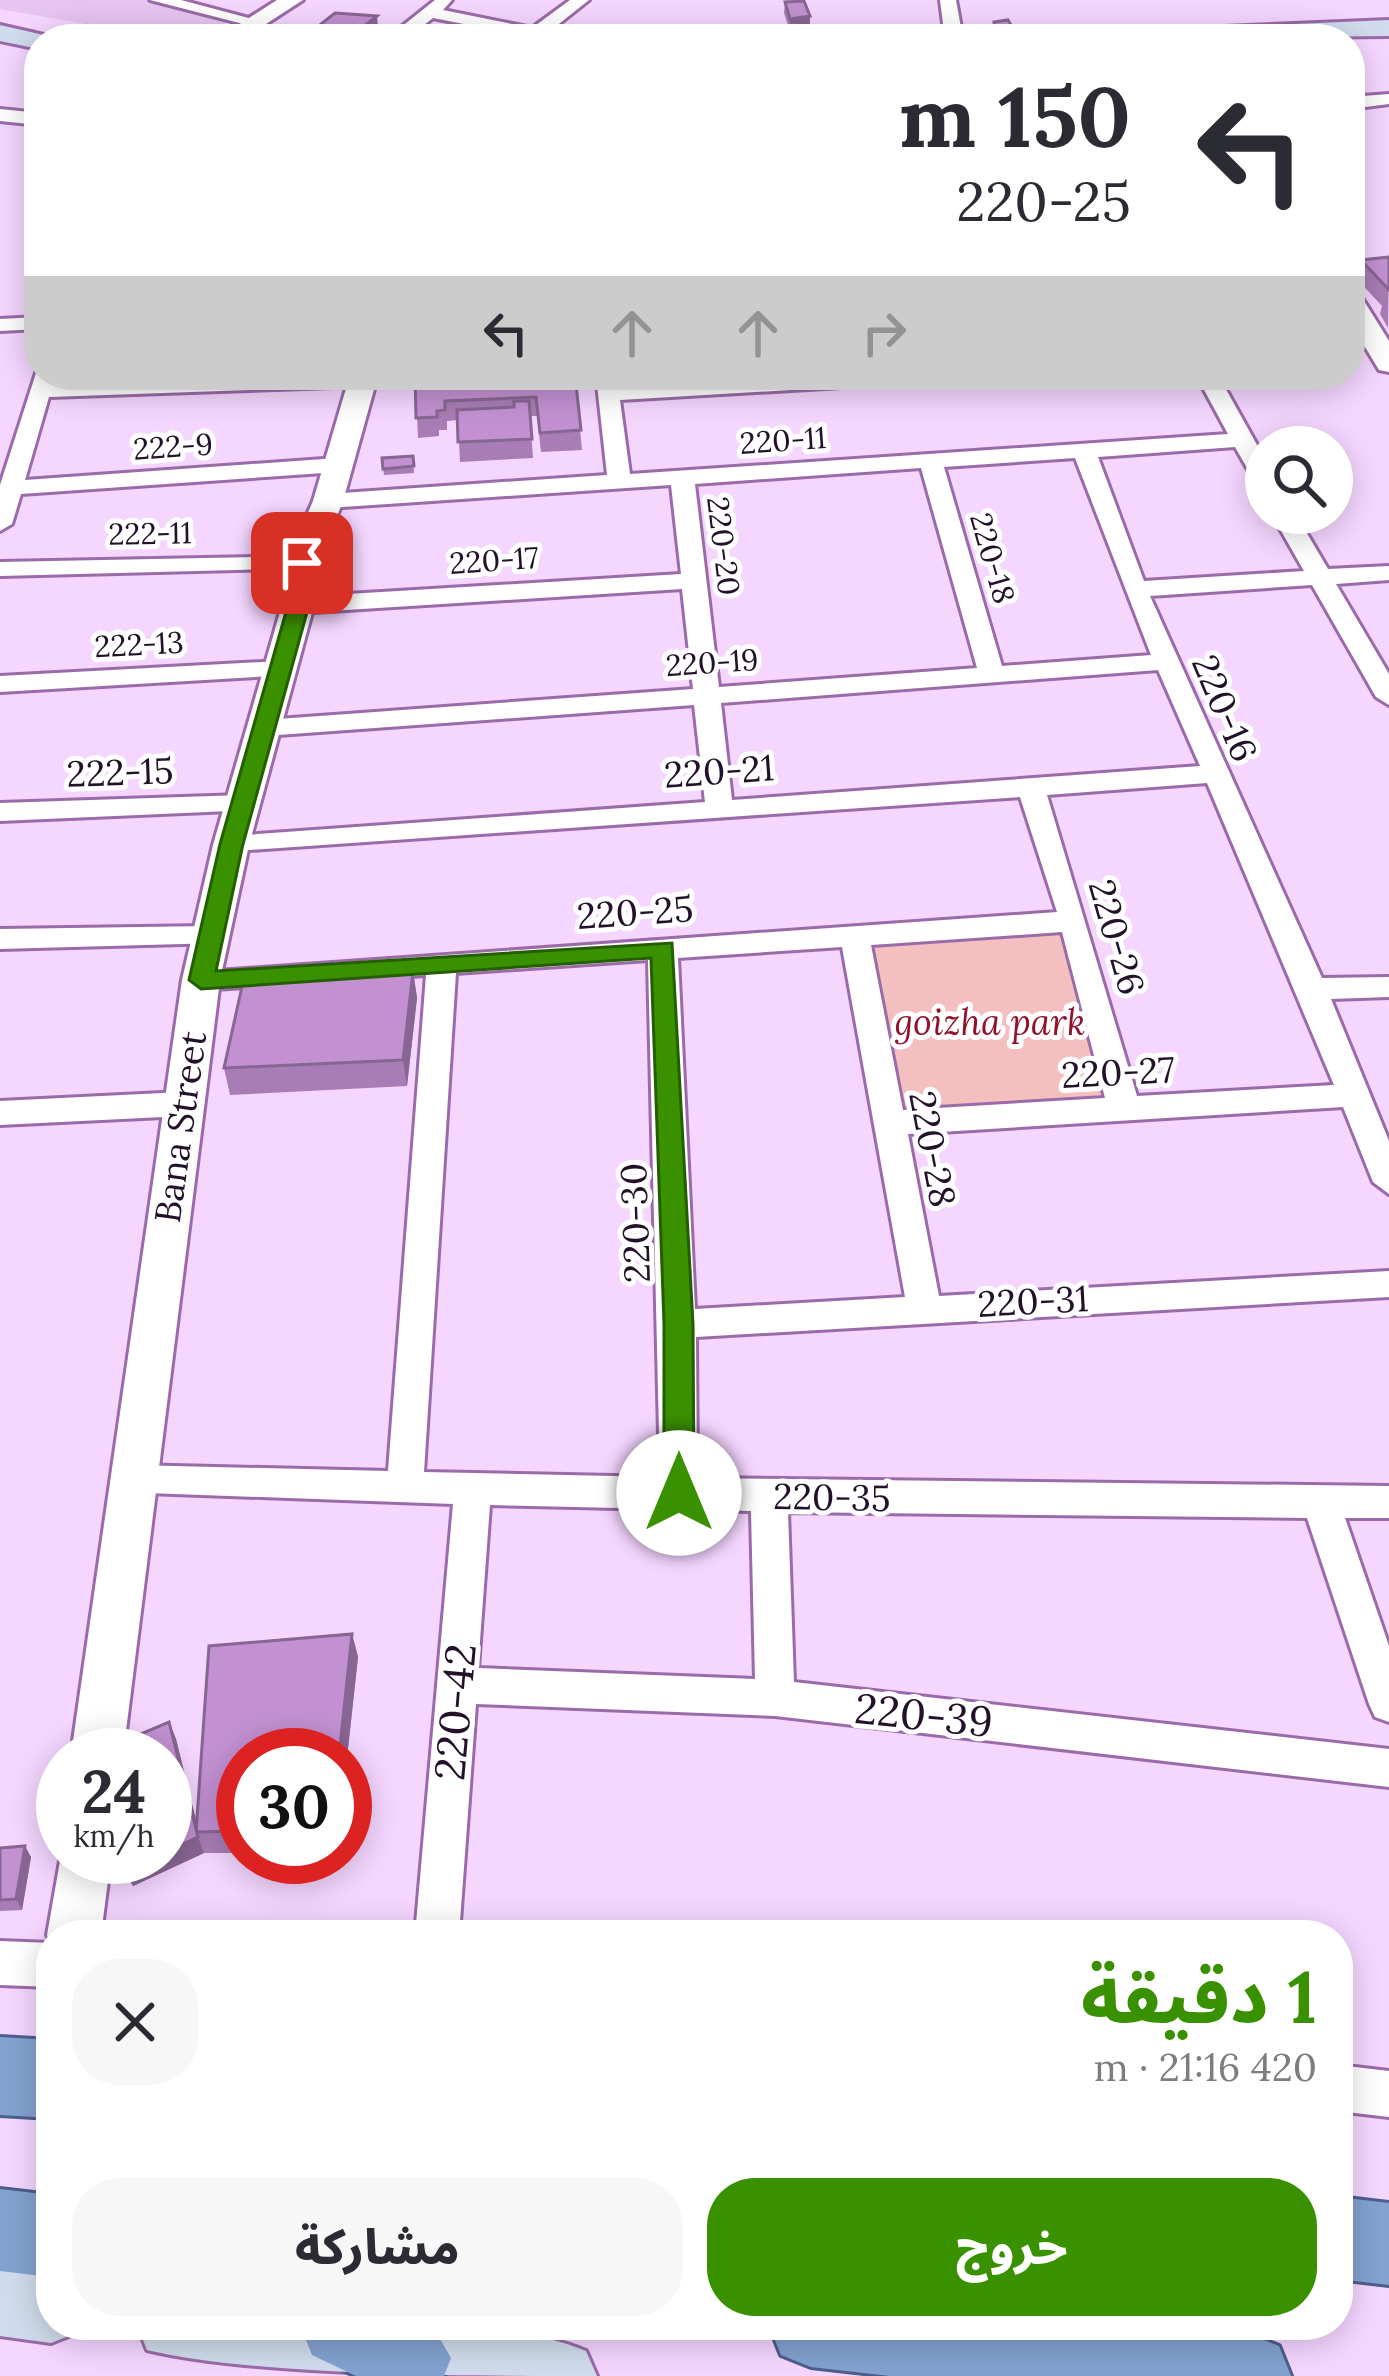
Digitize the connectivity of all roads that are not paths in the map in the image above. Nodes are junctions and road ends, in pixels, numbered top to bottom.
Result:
1 (158, 0) edge
2 (292, 0) edge
3 (446, 0) edge
4 (581, 0) edge
5 (428, 12) junction
6 (255, 22) junction
7 (252, 24) edge
8 (413, 24) edge
9 (478, 24) edge
10 (549, 24) edge
11 (1365, 324) edge
12 (1389, 364) edge
13 (40, 390) edge
14 (360, 390) edge
15 (608, 390) edge
16 (1215, 390) edge
17 (1243, 440) junction
18 (1245, 444) edge
19 (1084, 451) junction
20 (930, 460) junction
21 (338, 465) junction
22 (682, 476) junction
23 (619, 480) junction
24 (11, 488) junction
25 (328, 501) junction
26 (0, 524) edge
27 (1295, 534) edge
28 (302, 563) junction
29 (0, 568) edge
30 (1389, 573) edge
31 (1319, 578) junction
32 (694, 581) junction
33 (1135, 589) junction
34 (298, 605) junction
35 (1166, 662) junction
36 (281, 669) junction
37 (992, 675) junction
38 (0, 684) edge
39 (710, 695) junction
40 (1389, 697) edge
41 (264, 728) junction
42 (1213, 775) junction
43 (1030, 785) junction
44 (243, 804) junction
45 (719, 807) junction
46 (0, 812) edge
47 (231, 844) junction
48 (1074, 921) junction
49 (209, 936) junction
50 (854, 936) junction
51 (0, 939) edge
52 (663, 949) junction
53 (442, 964) junction
54 (201, 980) junction
55 (1389, 987) edge
56 (1312, 989) junction
57 (1352, 1095) junction
58 (183, 1104) junction
59 (1124, 1112) junction
60 (0, 1113) edge
61 (889, 1124) junction
62 (1389, 1182) edge
63 (1389, 1284) edge
64 (924, 1306) junction
65 (678, 1324) junction
66 (132, 1481) junction
67 (406, 1487) junction
68 (473, 1488) junction
69 (679, 1493) junction
70 (769, 1495) junction
71 (1389, 1502) edge
72 (1321, 1504) junction
73 (458, 1685) junction
74 (775, 1698) junction
75 (1389, 1704) edge
76 (100, 1728) edge
77 (1389, 1768) edge
78 (81, 1884) edge
79 (76, 1920) edge
80 (438, 1920) edge
81 (0, 1964) edge
82 (36, 1965) edge
83 (0, 2076) edge
84 (36, 2078) edge
85 (1353, 2090) edge
86 (1389, 2094) edge
87 (0, 2230) edge
88 (36, 2234) edge
89 (1353, 2240) edge
90 (1389, 2244) edge
91 (0, 2301) edge
92 (36, 2306) edge
93 (940, 2340) edge
94 (375, 2342) edge
95 (561, 2376) edge
96 (1249, 2376) edge

1 - 6 street
2 - 6 street
3 - 5 street
4 - 10 street
5 - 8 street
5 - 9 street
6 - 7 street
11 - 12 street
13 - 24 street
14 - 21 street, Bana Street
15 - 23 street
16 - 17 street
17 - 18 street
17 - 19 street, 220-11
19 - 20 street, 220-11
19 - 33 street, 220-16
20 - 22 street, 220-11
20 - 37 street, 220-18
21 - 24 street, 222-9
21 - 25 street, Bana Street
22 - 23 street, 220-11
22 - 32 street, 220-20
23 - 25 street, 220-11
24 - 26 street
25 - 28 street, Bana Street
27 - 31 street
28 - 29 street, 222-11
28 - 34 street, Bana Street
30 - 31 street
31 - 33 street
31 - 40 street
32 - 34 street, 220-17
32 - 39 street, 220-20
33 - 35 street, 220-16
34 - 36 street, Bana Street
35 - 37 street, 220-19
35 - 42 street, 220-16
36 - 38 street, 222-13
36 - 41 street, Bana Street
37 - 39 street, 220-19
39 - 41 street, 220-19
39 - 45 street, 220-20
41 - 44 street, Bana Street
42 - 43 street, 220-21
42 - 56 street, 220-16
43 - 45 street, 220-21
43 - 48 street, 220-26
44 - 46 street, 222-15
44 - 47 street, Bana Street
45 - 47 street, 220-21
47 - 49 street, Bana Street
48 - 50 street, 220-25
48 - 59 street, 220-26
49 - 51 street
49 - 54 street, Bana Street
50 - 52 street, 220-25
50 - 61 street, 220-28
52 - 53 street, 220-25
52 - 65 street, 220-30
53 - 54 street, 220-25
53 - 67 street
54 - 58 street, Bana Street
55 - 56 street
56 - 57 street, 220-16
57 - 59 street, 220-27
57 - 62 street, 220-16
58 - 60 street
58 - 66 street, Bana Street
59 - 61 street, 220-27
61 - 64 street, 220-28
63 - 64 street, 220-31
64 - 65 street, 220-31
65 - 69 street, 220-30
66 - 67 street, 220-35
66 - 76 street, Bana Street
67 - 68 street, 220-35
68 - 69 street, 220-35
68 - 73 street, 220-42
69 - 70 street, 220-35
70 - 72 street, 220-35
70 - 74 street
71 - 72 street, 220-35
72 - 75 street
73 - 74 street, 220-39
73 - 80 street, 220-42
74 - 77 street, 220-39
78 - 79 street
81 - 82 street
83 - 84 highway
85 - 86 street
87 - 88 highway
89 - 90 highway
91 - 92 main road
93 - 96 highway
94 - 95 main road

